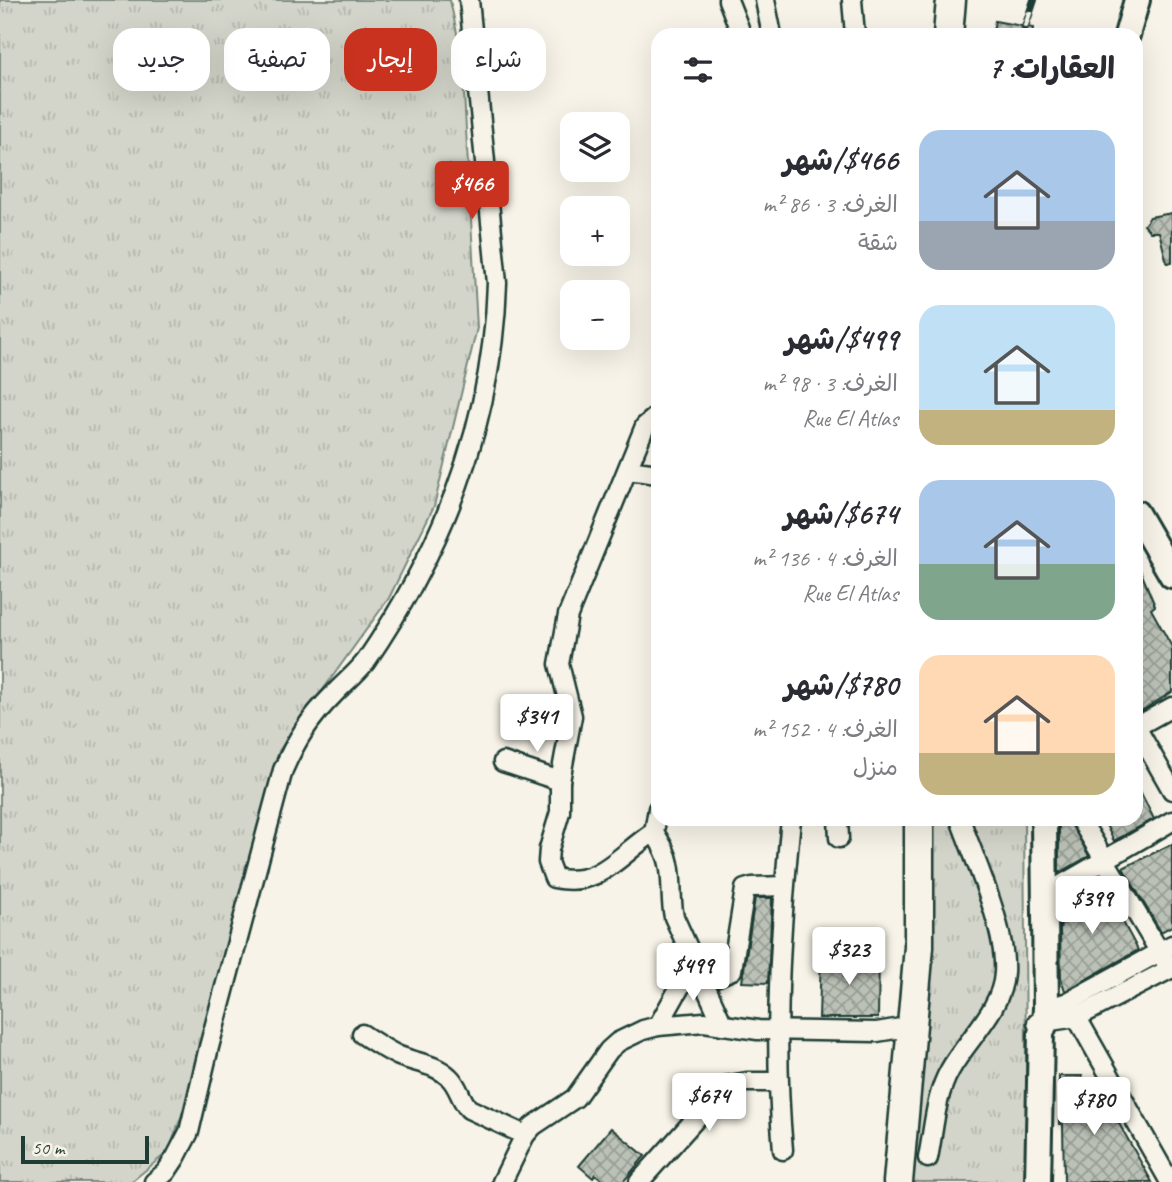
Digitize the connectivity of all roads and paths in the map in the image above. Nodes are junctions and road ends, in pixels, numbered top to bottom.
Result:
1 (469, 0) edge
2 (728, 0) edge
3 (765, 0) edge
4 (852, 0) edge
5 (951, 0) edge
6 (1137, 0) edge
7 (739, 28) edge
8 (771, 28) edge
9 (854, 28) edge
10 (949, 28) edge
11 (1128, 28) edge
12 (651, 421) edge
13 (628, 470) junction
14 (651, 473) edge
15 (1143, 525) edge
16 (1172, 575) edge
17 (1172, 707) edge
18 (1143, 723) edge
19 (1143, 739) edge
20 (503, 762) dead end
21 (560, 782) junction
22 (1172, 790) edge
23 (1172, 821) edge
24 (655, 826) edge
25 (790, 826) edge
26 (838, 826) edge
27 (919, 826) edge
28 (962, 826) edge
29 (1033, 826) edge
30 (1044, 826) edge
31 (1084, 826) edge
32 (654, 832) junction
33 (839, 838) dead end
34 (1105, 859) junction
35 (785, 886) junction
36 (1044, 895) junction
37 (1166, 948) edge
38 (694, 962) junction
39 (1171, 968) edge
40 (703, 982) junction
41 (1050, 1017) junction
42 (723, 1025) junction
43 (658, 1026) junction
44 (913, 1026) junction
45 (778, 1030) junction
46 (362, 1034) dead end
47 (778, 1082) junction
48 (525, 1135) junction
49 (783, 1150) dead end
50 (928, 1158) dead end
51 (154, 1182) edge
52 (502, 1182) edge
53 (639, 1182) edge
54 (898, 1182) edge
55 (1038, 1182) edge
56 (1170, 1182) edge

1 - 51 street
2 - 7 street
3 - 8 street
4 - 9 street
5 - 10 main road
6 - 11 main road
12 - 13 street
13 - 14 street
13 - 21 street
15 - 16 main road
17 - 18 street
19 - 22 street
20 - 21 street
21 - 32 street
23 - 34 street
24 - 32 street
25 - 35 street
26 - 33 street
27 - 44 main road
28 - 50 street
29 - 41 main road
30 - 36 main road
31 - 34 street
32 - 38 street
34 - 36 street
34 - 37 street
35 - 40 street
35 - 45 street
36 - 41 main road
37 - 39 street
37 - 41 street
38 - 40 street
38 - 43 street
39 - 41 street
40 - 42 street
41 - 55 main road
41 - 56 street
42 - 43 street
42 - 45 street
43 - 48 street
44 - 45 street
44 - 54 main road
45 - 47 street
46 - 48 street
47 - 49 street
47 - 53 street
48 - 52 street

